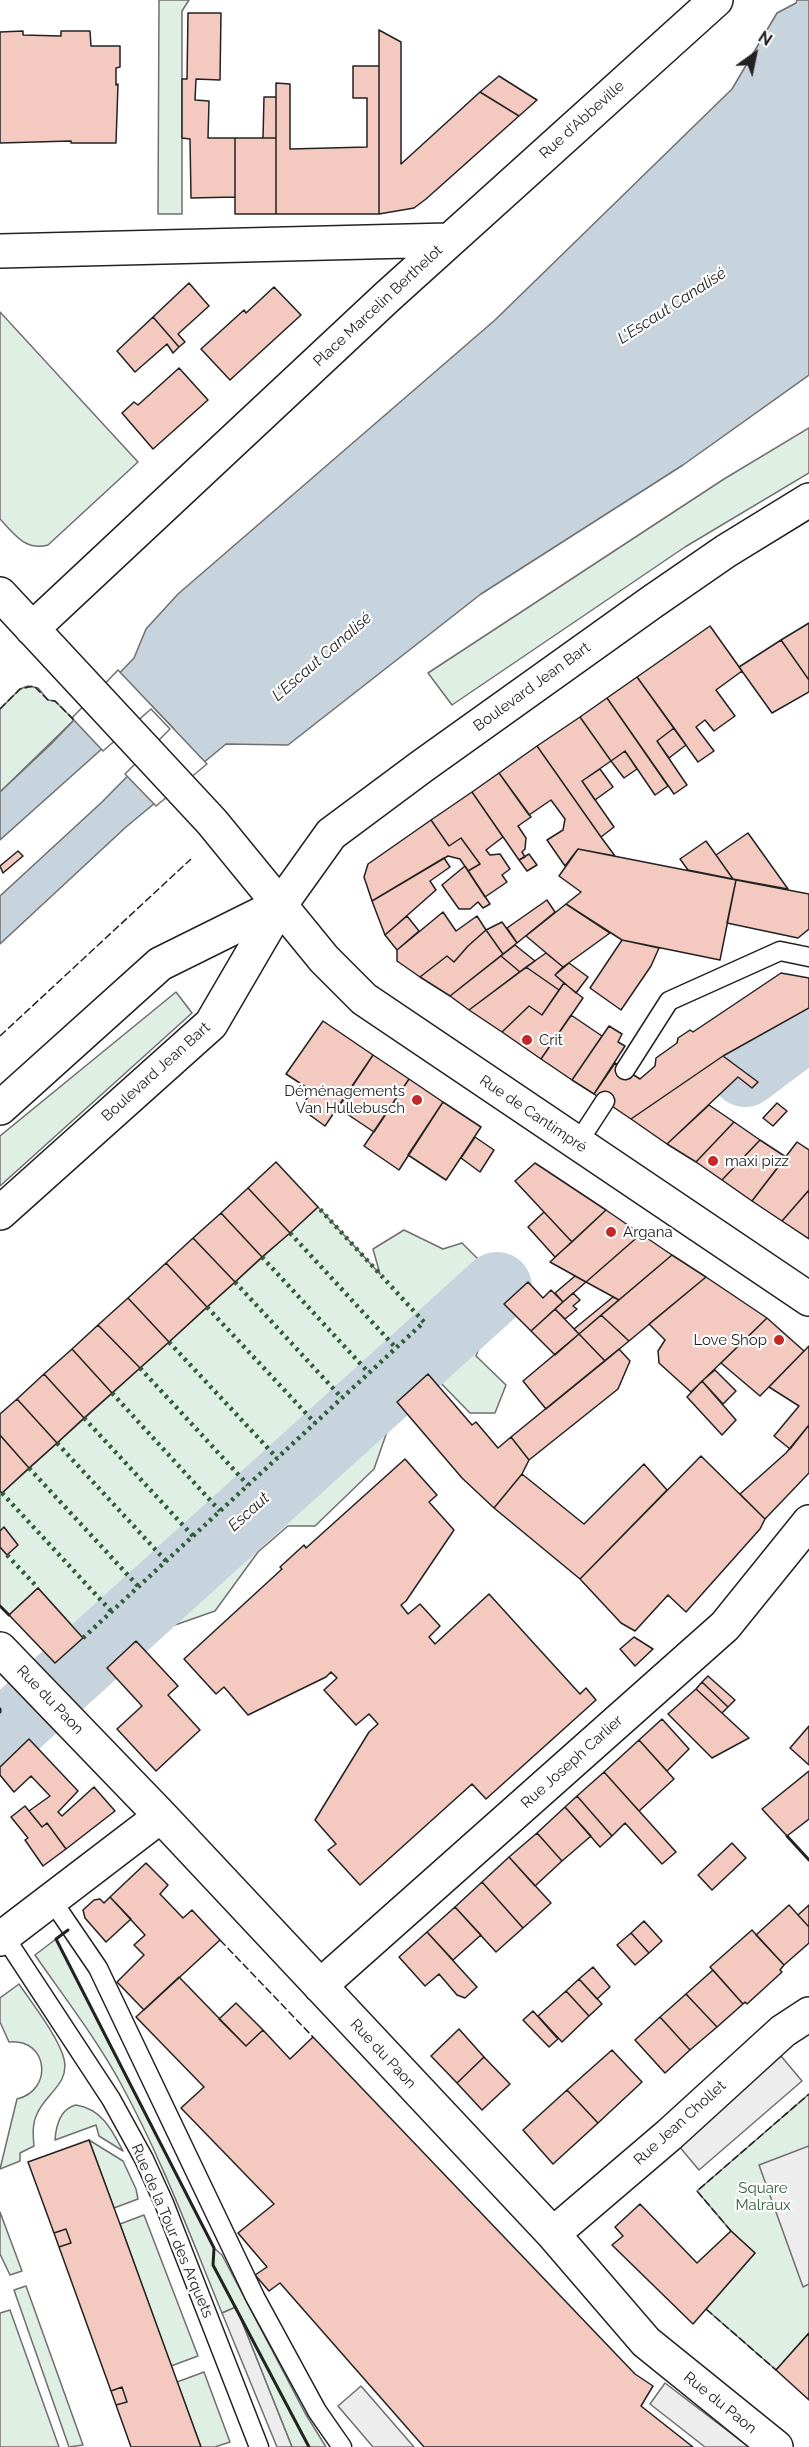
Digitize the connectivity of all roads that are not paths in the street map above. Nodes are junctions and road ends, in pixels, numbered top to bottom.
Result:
1 (716, 0) edge
2 (449, 240) junction
3 (0, 251) edge
4 (809, 500) edge
5 (0, 594) edge
6 (32, 629) junction
7 (281, 904) junction
8 (809, 957) edge
9 (625, 1070) dead end
10 (605, 1101) dead end
11 (0, 1108) edge
12 (577, 1144) junction
13 (0, 1213) edge
14 (809, 1299) edge
15 (809, 1522) edge
16 (0, 1649) edge
17 (161, 1816) junction
18 (51, 1899) junction
19 (2, 1938) edge
20 (320, 1986) junction
21 (809, 2014) edge
22 (553, 2234) junction
23 (259, 2447) edge
24 (342, 2447) edge
25 (776, 2447) edge

1 - 2 street, Rue d'Abbeville
2 - 3 street, Place Marcelin Berthelot
2 - 6 street, Place Marcelin Berthelot
4 - 7 street, Boulevard Jean Bart
5 - 6 street, Rue de Cantimpré
6 - 7 street, Rue de Cantimpré
7 - 11 street, Boulevard Jean Bart
7 - 12 street, Rue de Cantimpré
7 - 13 street, Boulevard Jean Bart
8 - 9 lane
10 - 12 lane
12 - 14 street, Rue de Cantimpré
15 - 20 street, Rue Joseph Carlier
16 - 17 street, Rue du Paon
17 - 18 street, Rue de la Tour des Arquets
17 - 20 street, Rue du Paon
18 - 19 street, Rue de la Tour des Arquets
18 - 24 lane
19 - 23 lane, Rue de la Tour des Arquets
20 - 22 street, Rue du Paon
21 - 22 street, Rue Jean Chollet
22 - 25 street, Rue du Paon

